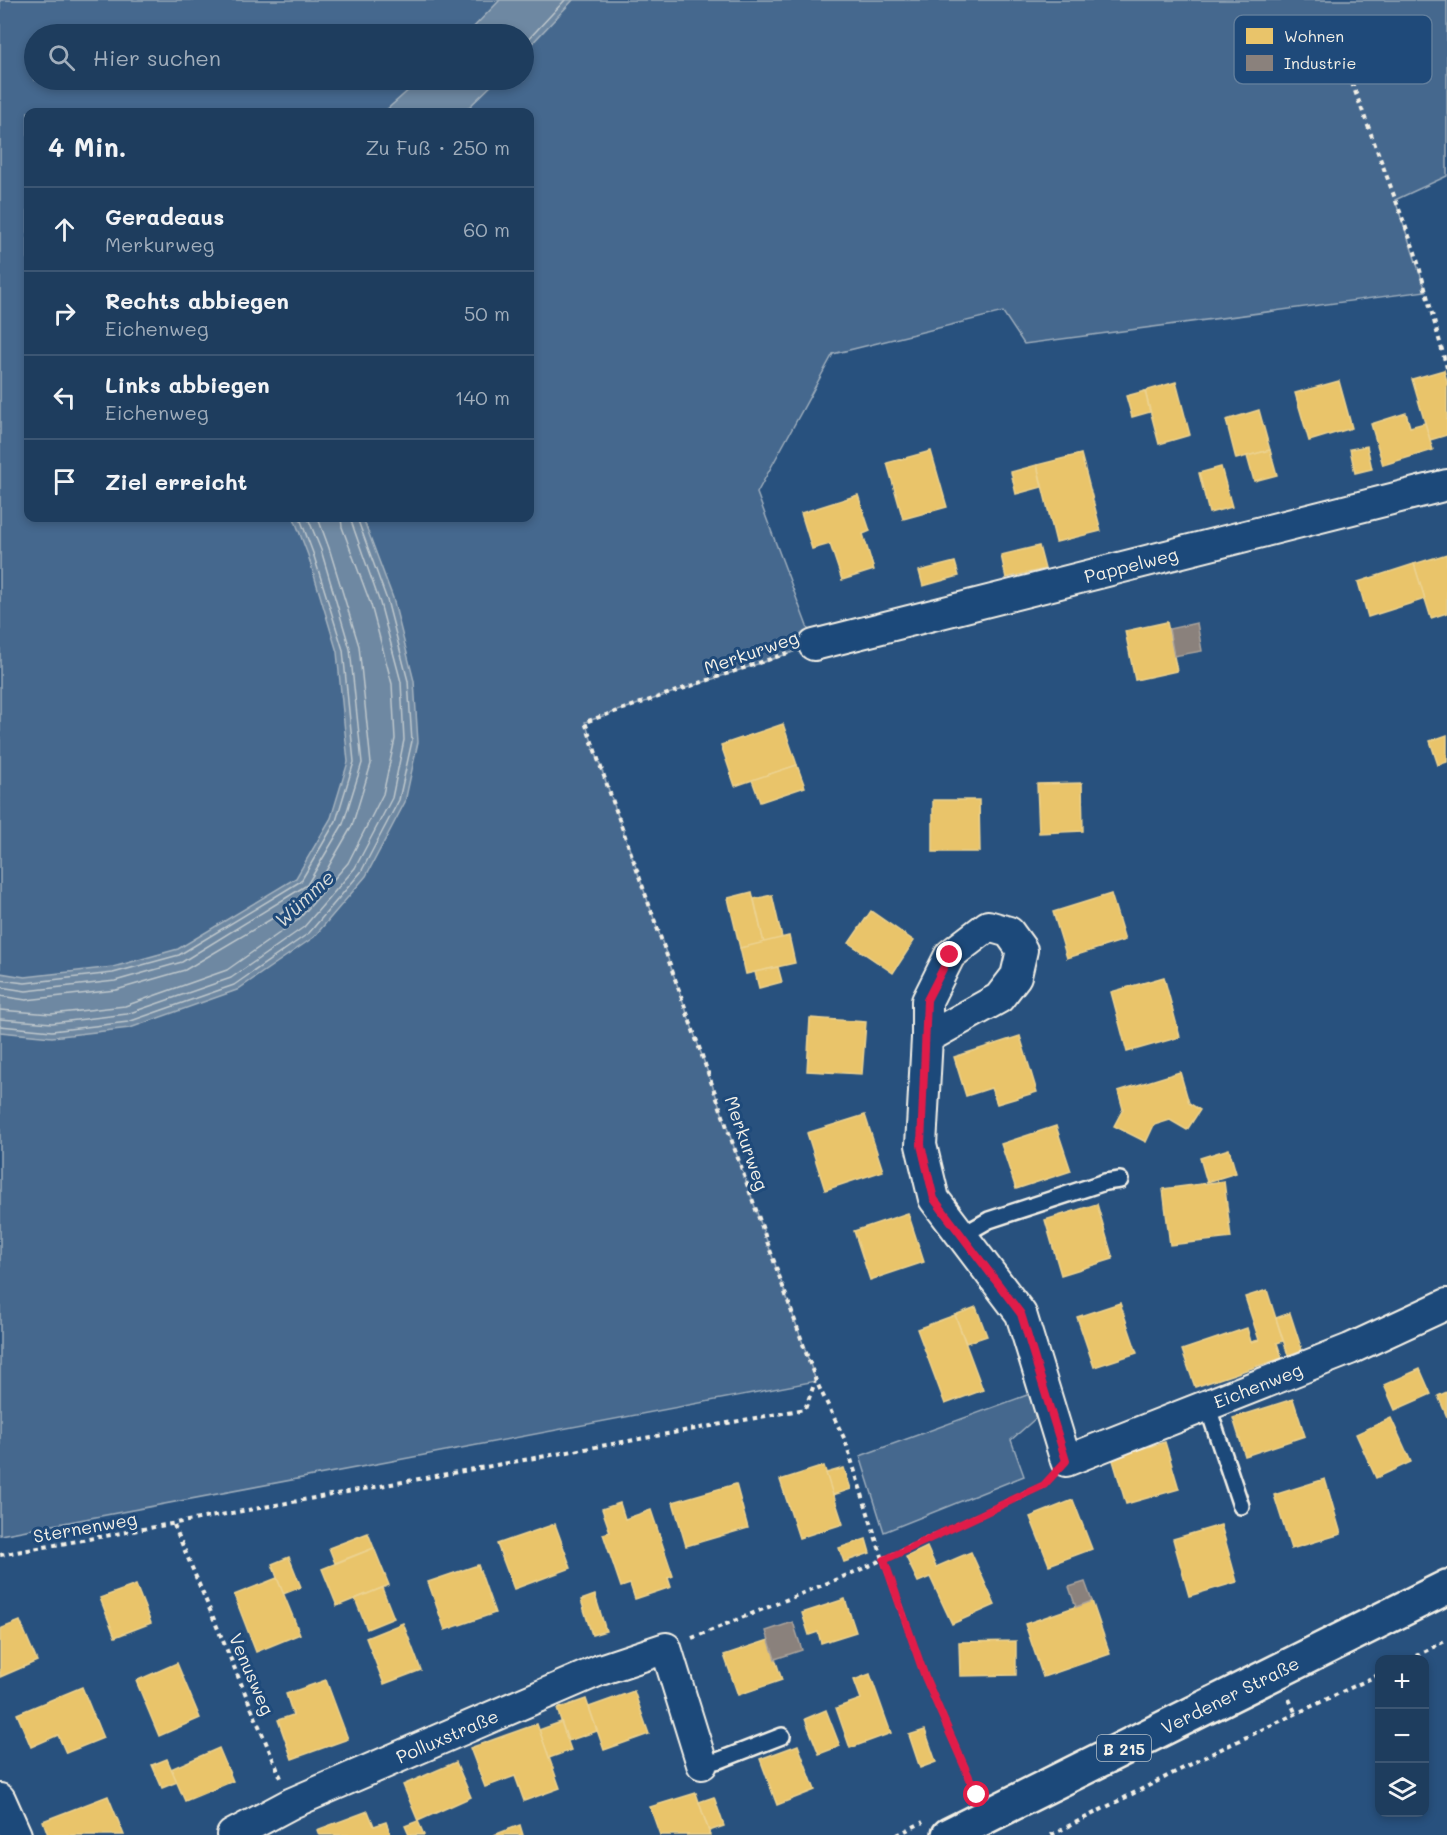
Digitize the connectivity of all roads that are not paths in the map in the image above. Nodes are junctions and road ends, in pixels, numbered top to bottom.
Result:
1 (1447, 485) edge
2 (814, 645) road end
3 (927, 1038) dead end
4 (1120, 1180) dead end
5 (961, 1236) junction
6 (1447, 1304) edge
7 (1207, 1405) junction
8 (1241, 1506) dead end
9 (1447, 1587) edge
10 (782, 1736) dead end
11 (702, 1764) joint
12 (0, 1799) edge
13 (16, 1835) edge
14 (232, 1835) edge
15 (949, 1835) edge

1 - 2 street, Pappelweg
3 - 5 street
4 - 5 lane
5 - 7 street, Eichenweg
6 - 7 street, Eichenweg
7 - 8 lane
9 - 15 main road, Verdener Straße / B 215
10 - 11 lane
11 - 14 street, Polluxstraße
12 - 13 street

